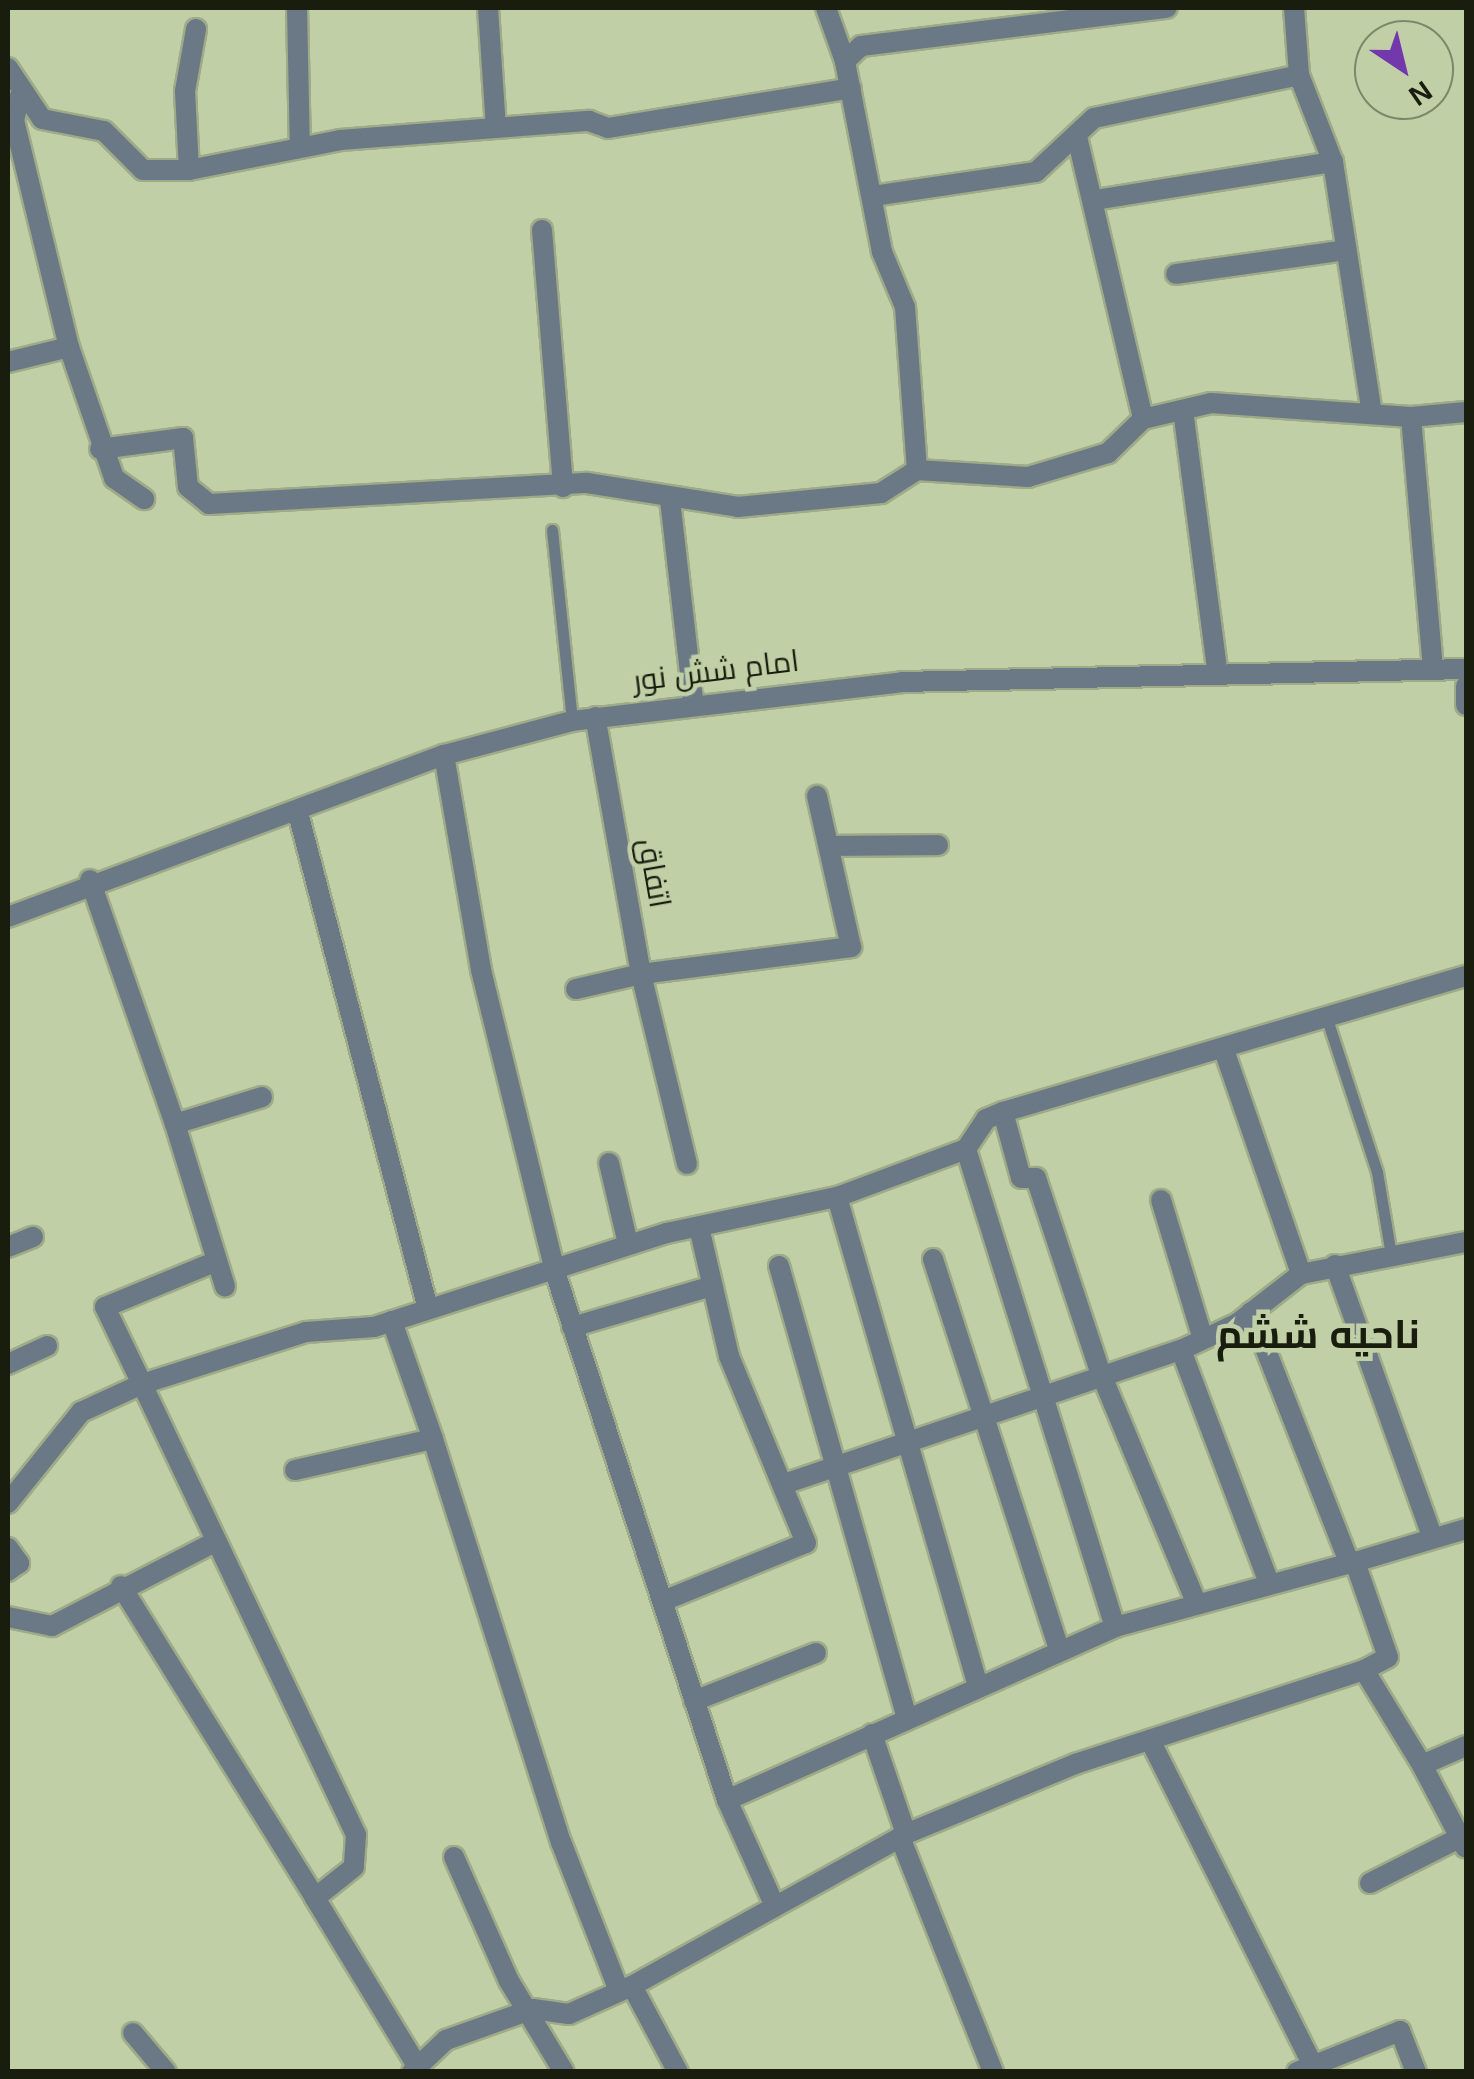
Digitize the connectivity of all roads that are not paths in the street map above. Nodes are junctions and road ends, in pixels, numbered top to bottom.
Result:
1 (297, 8) edge
2 (488, 8) edge
3 (826, 8) edge
4 (1167, 8) edge
5 (1294, 8) edge
6 (1312, 8) edge
7 (1083, 13) edge
8 (196, 29) dead end
9 (845, 60) junction
10 (8, 68) edge
11 (1299, 75) junction
12 (851, 88) junction
13 (20, 96) junction
14 (496, 128) junction
15 (1078, 141) junction
16 (300, 146) junction
17 (1332, 162) junction
18 (188, 170) junction
19 (872, 196) junction
20 (1095, 200) junction
21 (542, 230) dead end
22 (1346, 250) junction
23 (1176, 274) dead end
24 (69, 347) junction
25 (8, 362) edge
26 (1183, 410) junction
27 (1466, 412) edge
28 (1372, 413) junction
29 (1410, 418) junction
30 (1143, 419) junction
31 (100, 449) junction
32 (916, 470) junction
33 (563, 488) junction
34 (144, 499) dead end
35 (670, 500) junction
36 (552, 530) dead end
37 (1217, 669) junction
38 (1433, 669) junction
39 (1466, 669) edge
40 (1466, 686) edge
41 (693, 700) junction
42 (1466, 705) edge
43 (595, 717) junction
44 (572, 720) junction
45 (444, 755) junction
46 (817, 796) dead end
47 (298, 813) junction
48 (938, 844) dead end
49 (832, 846) junction
50 (90, 880) junction
51 (8, 917) edge
52 (641, 974) junction
53 (1466, 976) edge
54 (576, 988) dead end
55 (1326, 1016) junction
56 (1224, 1050) junction
57 (262, 1097) dead end
58 (1003, 1112) junction
59 (176, 1124) junction
60 (966, 1149) junction
61 (609, 1163) dead end
62 (686, 1164) dead end
63 (837, 1197) junction
64 (1161, 1200) dead end
65 (699, 1227) junction
66 (33, 1236) dead end
67 (1466, 1242) edge
68 (628, 1244) junction
69 (8, 1246) edge
70 (1391, 1255) junction
71 (933, 1259) dead end
72 (217, 1261) junction
73 (1334, 1265) junction
74 (779, 1266) dead end
75 (555, 1272) junction
76 (1301, 1274) junction
77 (712, 1286) junction
78 (225, 1287) dead end
79 (428, 1309) junction
80 (1251, 1312) junction
81 (392, 1321) junction
82 (572, 1327) junction
83 (1202, 1336) junction
84 (47, 1346) dead end
85 (1181, 1350) junction
86 (8, 1364) edge
87 (1102, 1377) junction
88 (142, 1384) junction
89 (1046, 1398) junction
90 (988, 1416) junction
91 (433, 1439) junction
92 (906, 1449) junction
93 (833, 1468) junction
94 (295, 1470) dead end
95 (784, 1484) junction
96 (8, 1503) edge
97 (1466, 1529) edge
98 (1433, 1538) junction
99 (213, 1543) junction
100 (8, 1548) edge
101 (1352, 1562) junction
102 (8, 1571) edge
103 (1268, 1580) junction
104 (121, 1586) junction
105 (663, 1602) junction
106 (1196, 1602) junction
107 (8, 1617) edge
108 (1115, 1627) junction
109 (1059, 1650) junction
110 (816, 1653) dead end
111 (1364, 1670) junction
112 (978, 1686) junction
113 (694, 1701) junction
114 (907, 1717) junction
115 (872, 1734) junction
116 (1150, 1740) junction
117 (1466, 1746) edge
118 (1422, 1765) junction
119 (726, 1800) junction
120 (903, 1836) junction
121 (1465, 1847) edge
122 (454, 1856) dead end
123 (1370, 1882) dead end
124 (315, 1898) junction
125 (774, 1904) junction
126 (626, 1988) junction
127 (533, 2009) junction
128 (133, 2033) dead end
129 (424, 2065) edge
130 (1309, 2069) edge
131 (166, 2072) edge
132 (564, 2072) edge
133 (678, 2072) edge
134 (992, 2072) edge
135 (1416, 2072) edge

1 - 16 street
2 - 14 street
3 - 9 street
4 - 7 street
5 - 6 street
5 - 11 street
7 - 9 street
8 - 18 street
9 - 12 street
10 - 13 street
11 - 15 street
11 - 17 street
12 - 14 street
12 - 19 street
13 - 18 street
13 - 24 street
14 - 16 street
15 - 19 street
15 - 20 street
16 - 18 street
17 - 20 street
17 - 22 street
19 - 32 street
20 - 30 street
21 - 33 street
22 - 23 street
22 - 28 street
24 - 25 street
24 - 31 street
26 - 28 street
26 - 30 street
26 - 37 street
27 - 29 street
28 - 29 street
29 - 38 street
30 - 32 street
31 - 33 street
31 - 34 street
32 - 35 street
33 - 35 street
35 - 41 street
36 - 44 lane
37 - 38 street, امام شش نور
37 - 41 street, امام شش نور
38 - 39 street, امام شش نور
40 - 42 street
41 - 43 street, امام شش نور
43 - 44 street, امام شش نور
43 - 52 street, اتفاق
44 - 45 street, امام شش نور
45 - 47 street, امام شش نور
45 - 75 street
46 - 49 street
47 - 50 street, امام شش نور
47 - 79 street
48 - 49 street
49 - 52 street
50 - 51 street, امام شش نور
50 - 59 street
52 - 54 street
52 - 62 street, اتفاق
53 - 55 street
55 - 56 street
55 - 70 lane
56 - 58 street
56 - 76 street
57 - 59 street
58 - 60 street
58 - 87 street
59 - 72 street
60 - 63 street
60 - 89 street
61 - 68 street
63 - 65 street
63 - 92 street
64 - 83 street
65 - 68 street
65 - 77 street
66 - 69 street
67 - 70 street
68 - 75 street
70 - 73 street
71 - 90 street
72 - 78 street
72 - 88 street
73 - 76 street
73 - 98 street
74 - 93 street
75 - 79 street
75 - 82 street
76 - 80 street
77 - 82 street
77 - 95 street
79 - 81 street
80 - 83 street
80 - 101 street
81 - 88 street
81 - 91 street
82 - 105 street
83 - 85 street
84 - 86 street
85 - 87 street
85 - 103 street
87 - 89 street
87 - 106 street
88 - 96 street
88 - 99 street
89 - 90 street
89 - 108 street
90 - 92 street
90 - 109 street
91 - 94 street
91 - 126 street
92 - 93 street
92 - 112 street
93 - 95 street
93 - 114 street
95 - 105 street
97 - 98 street
98 - 101 street
99 - 104 street
99 - 124 street
100 - 102 street
101 - 103 street
101 - 111 street
103 - 106 street
104 - 107 street
104 - 124 street
105 - 113 street
106 - 108 street
108 - 109 street
109 - 112 street
110 - 113 street
111 - 116 street
111 - 118 street
112 - 114 street
113 - 119 street
114 - 115 street
115 - 119 street
115 - 120 street
116 - 120 street
116 - 130 street
117 - 118 street
118 - 121 street
119 - 125 street
120 - 125 street
120 - 134 street
121 - 123 street
122 - 127 street
124 - 129 street
125 - 126 street
126 - 127 street
126 - 133 street
127 - 129 street
127 - 132 street
128 - 131 street
130 - 135 street

